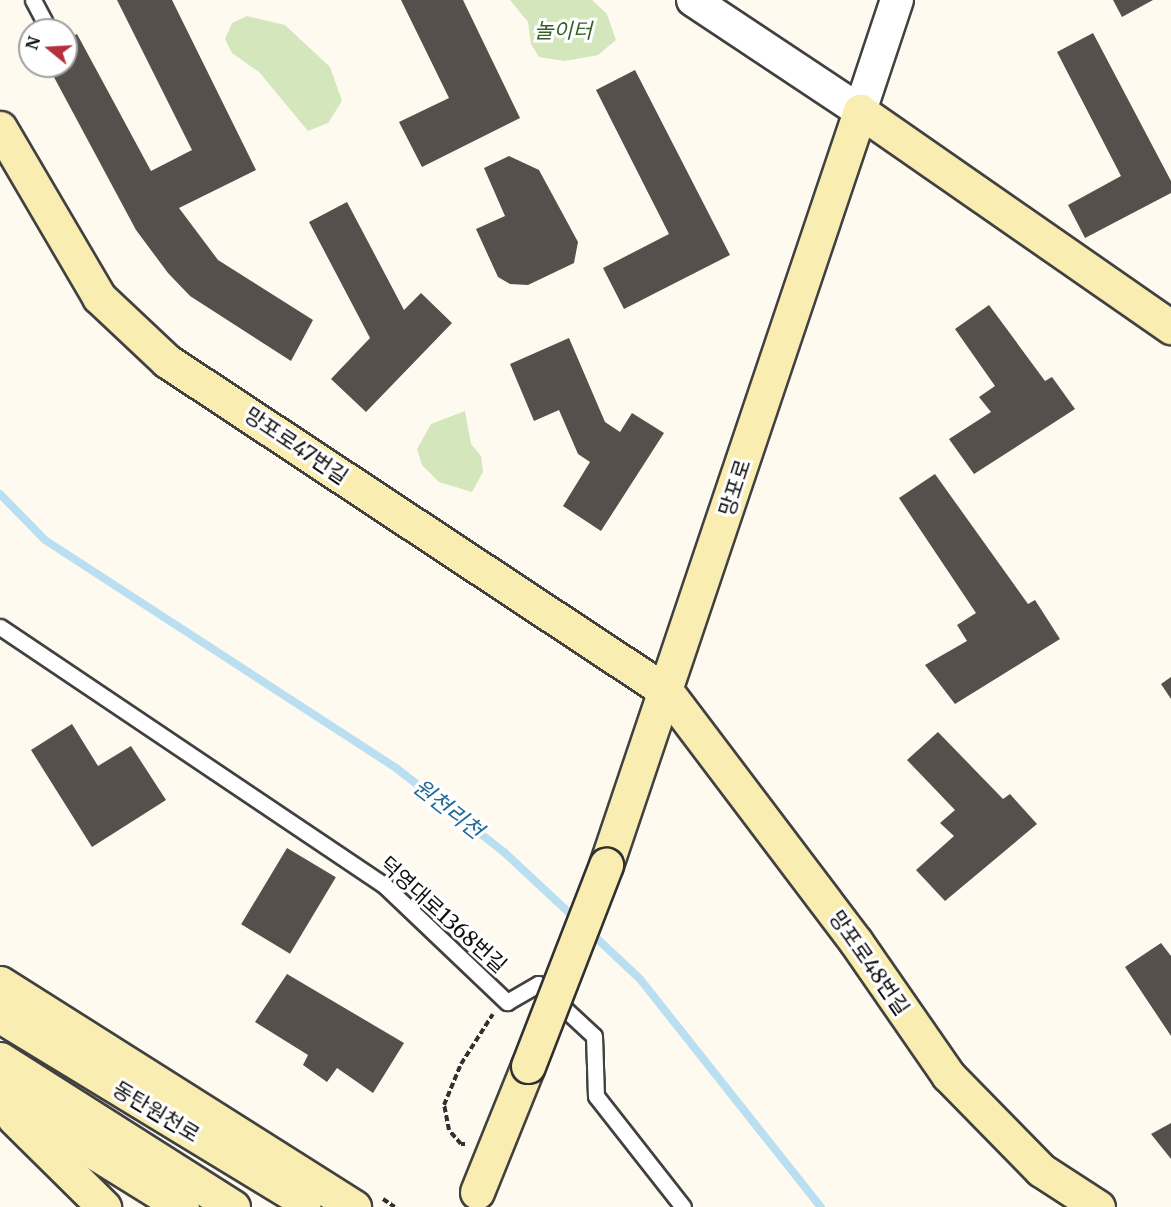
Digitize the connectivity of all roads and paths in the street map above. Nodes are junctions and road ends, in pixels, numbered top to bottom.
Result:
1 (33, 0) edge
2 (693, 0) edge
3 (897, 0) edge
4 (42, 18) edge
5 (860, 111) junction
6 (0, 128) edge
7 (1171, 327) edge
8 (0, 627) edge
9 (667, 692) junction
10 (0, 983) edge
11 (507, 1002) junction
12 (0, 1016) edge
13 (0, 1059) edge
14 (0, 1094) edge
15 (0, 1104) edge
16 (475, 1141) dead end
17 (477, 1192) dead end
18 (104, 1207) edge
19 (182, 1207) edge
20 (233, 1207) edge
21 (313, 1207) edge
22 (354, 1207) edge
23 (683, 1207) edge
24 (1098, 1207) edge

1 - 4 lane
2 - 5 street
3 - 5 street
5 - 7 street
5 - 9 street, 망포로
6 - 9 street, 망포로47번길
8 - 11 lane, 덕영대로1368번길
9 - 17 street, 망포로, bridge
9 - 24 street, 망포로48번길
10 - 22 street
11 - 16 path
11 - 23 lane, 덕영대로1368번길
12 - 21 street, 동탄원천로
13 - 20 street, 동탄원천로
14 - 19 street
15 - 18 street

